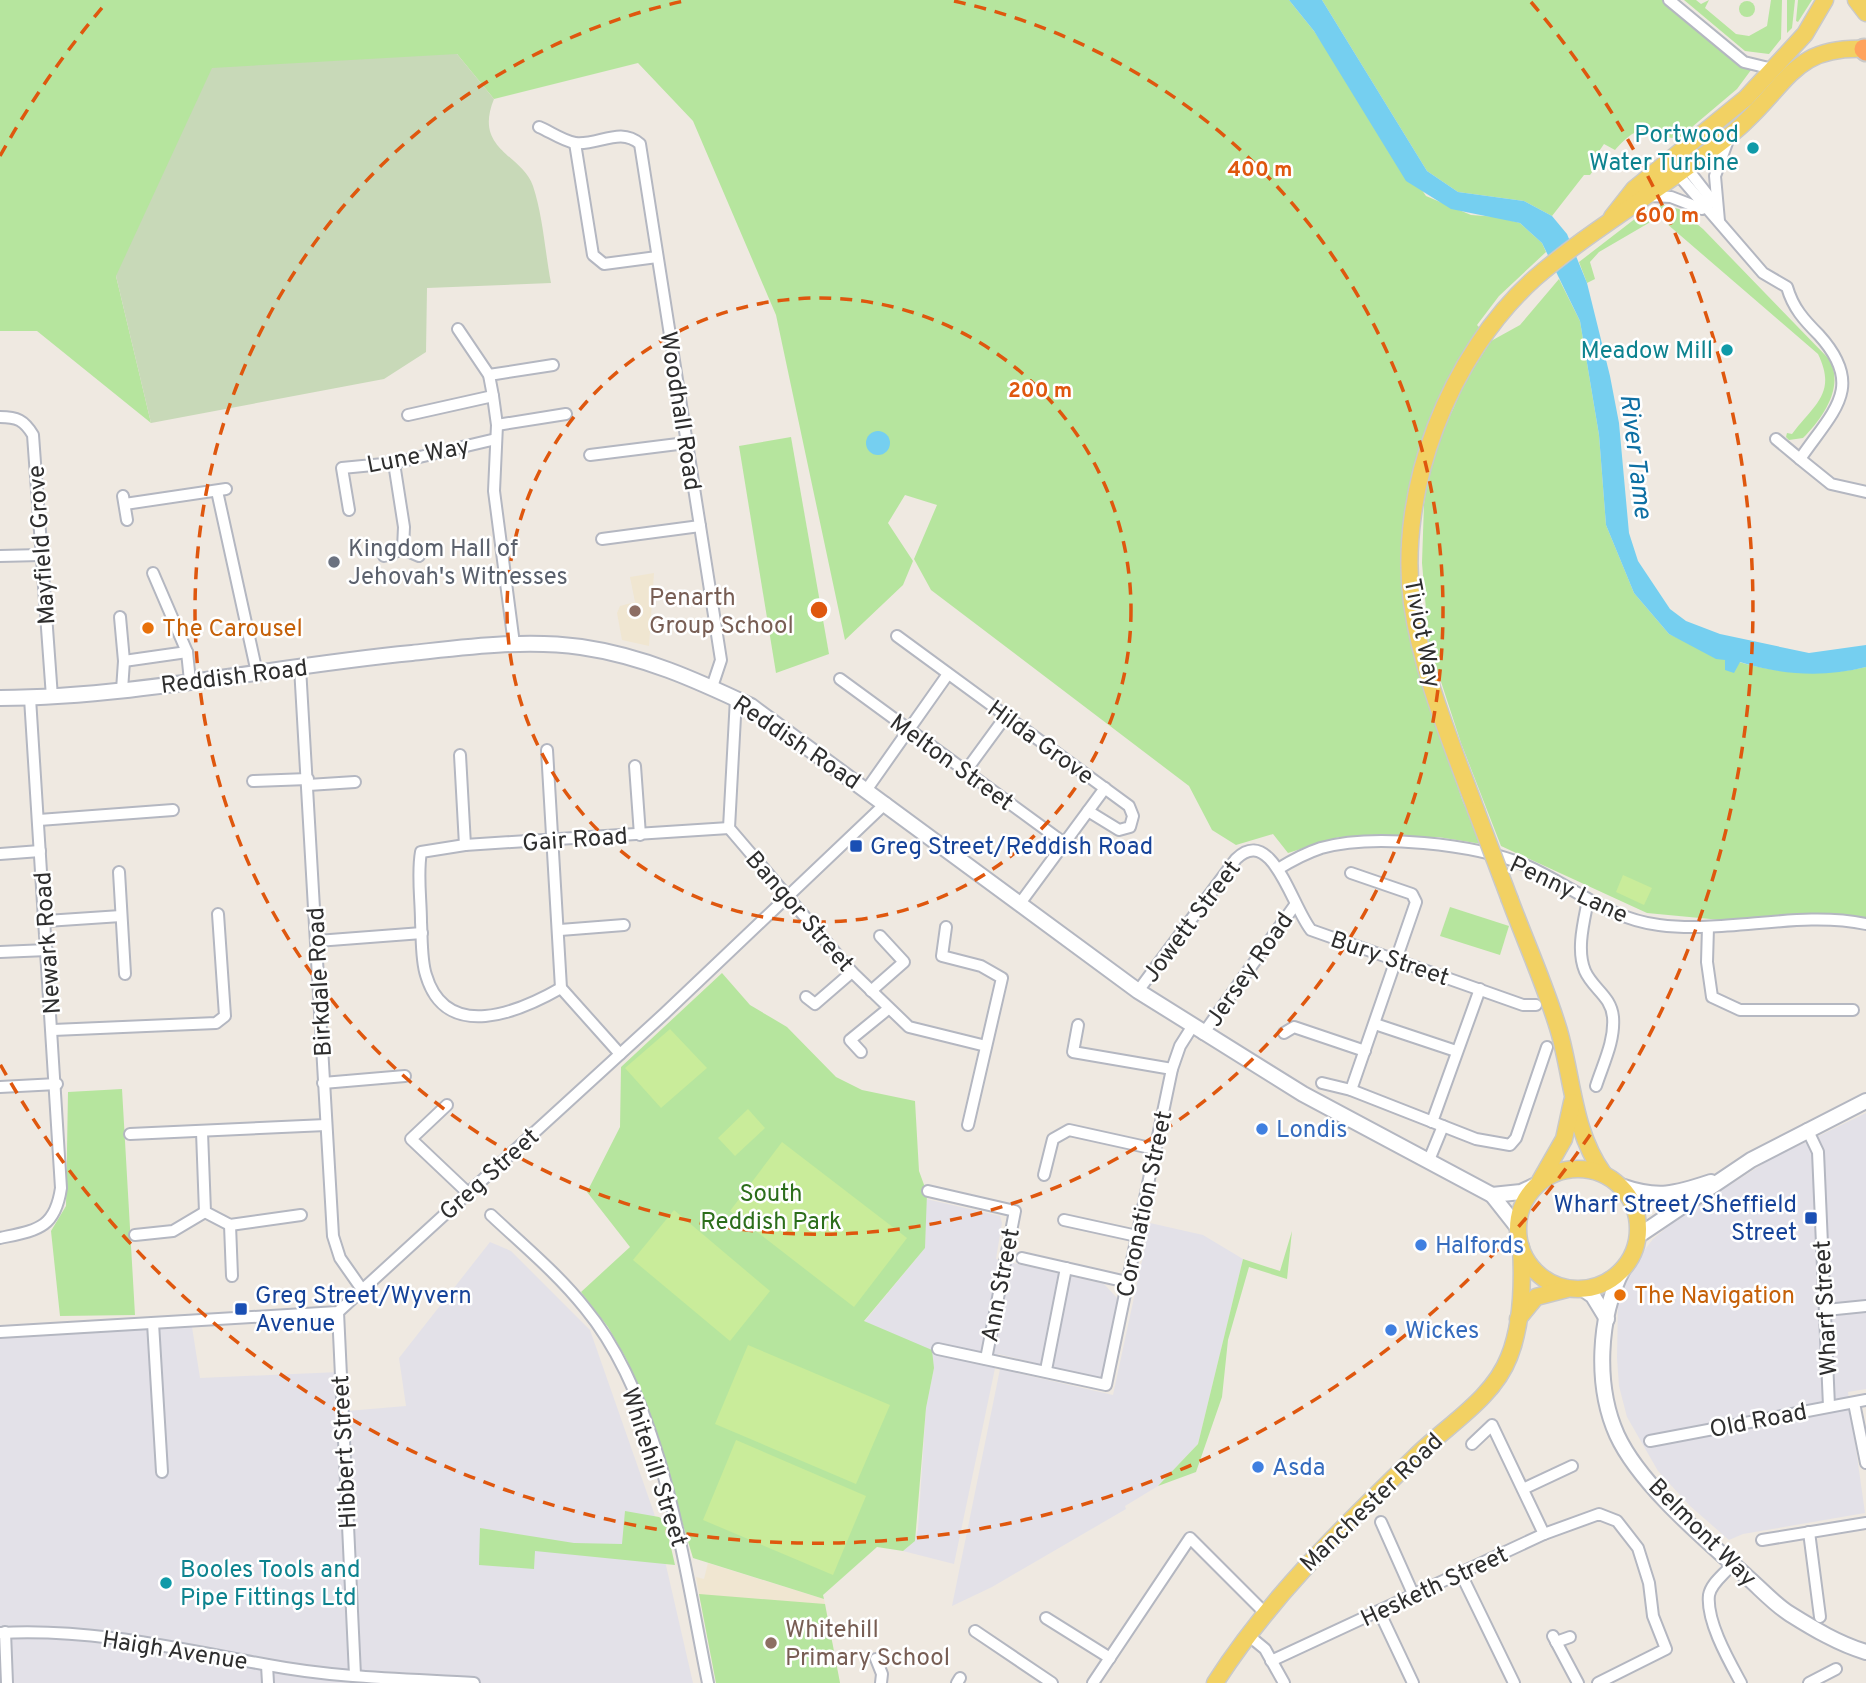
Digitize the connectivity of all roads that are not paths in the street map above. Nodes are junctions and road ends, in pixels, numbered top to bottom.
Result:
1 (1669, 0) edge
2 (1825, 0) edge
3 (1856, 0) edge
4 (1866, 13) edge
5 (1862, 49) edge
6 (1773, 69) junction
7 (539, 127) dead end
8 (1732, 133) junction
9 (575, 143) junction
10 (1672, 158) junction
11 (1683, 171) junction
12 (1649, 196) junction
13 (1712, 208) junction
14 (1612, 217) junction
15 (657, 257) junction
16 (458, 328) dead end
17 (553, 365) dead end
18 (489, 375) junction
19 (493, 396) junction
20 (566, 414) dead end
21 (408, 415) dead end
22 (0, 417) edge
23 (497, 425) junction
24 (495, 439) junction
25 (1776, 439) dead end
26 (686, 443) junction
27 (590, 455) dead end
28 (1800, 459) junction
29 (394, 463) junction
30 (1866, 492) edge
31 (349, 510) dead end
32 (127, 520) dead end
33 (700, 526) junction
34 (602, 539) dead end
35 (403, 549) junction
36 (41, 555) junction
37 (0, 556) edge
38 (384, 556) dead end
39 (419, 556) dead end
40 (153, 573) dead end
41 (120, 617) dead end
42 (897, 636) dead end
43 (514, 644) junction
44 (187, 652) junction
45 (124, 661) junction
46 (300, 667) junction
47 (257, 673) junction
48 (948, 674) junction
49 (840, 679) dead end
50 (190, 681) junction
51 (712, 687) junction
52 (122, 690) junction
53 (52, 696) junction
54 (0, 698) edge
55 (30, 698) junction
56 (736, 698) junction
57 (1006, 716) junction
58 (909, 730) junction
59 (547, 750) dead end
60 (460, 755) dead end
61 (635, 766) dead end
62 (965, 772) junction
63 (253, 781) dead end
64 (308, 782) junction
65 (355, 782) dead end
66 (1105, 788) junction
67 (867, 789) junction
68 (886, 803) junction
69 (173, 810) dead end
70 (1088, 811) junction
71 (39, 820) junction
72 (729, 828) junction
73 (640, 835) junction
74 (553, 841) junction
75 (1064, 844) junction
76 (466, 845) junction
77 (40, 852) junction
78 (0, 855) edge
79 (1278, 869) junction
80 (119, 872) dead end
81 (1351, 873) dead end
82 (789, 897) junction
83 (1588, 900) junction
84 (1021, 902) junction
85 (1295, 905) junction
86 (218, 914) dead end
87 (121, 916) junction
88 (46, 921) junction
89 (1866, 924) edge
90 (624, 925) dead end
91 (946, 927) dead end
92 (1708, 927) junction
93 (560, 930) junction
94 (422, 933) junction
95 (880, 936) dead end
96 (317, 941) junction
97 (47, 950) junction
98 (0, 952) edge
99 (1397, 960) junction
100 (852, 972) junction
101 (125, 974) dead end
102 (561, 988) junction
103 (1480, 989) junction
104 (871, 990) junction
105 (1138, 992) junction
106 (806, 997) dead end
107 (1535, 1005) dead end
108 (888, 1009) junction
109 (1853, 1010) dead end
110 (1375, 1024) junction
111 (1078, 1025) dead end
112 (53, 1030) junction
113 (1197, 1031) junction
114 (1284, 1033) dead end
115 (986, 1046) junction
116 (1547, 1047) dead end
117 (1365, 1051) junction
118 (1456, 1051) junction
119 (861, 1052) dead end
120 (620, 1054) junction
121 (1172, 1069) junction
122 (405, 1076) dead end
123 (323, 1083) junction
124 (1322, 1083) dead end
125 (57, 1084) junction
126 (1596, 1086) dead end
127 (0, 1087) edge
128 (1351, 1090) junction
129 (1573, 1097) junction
130 (1866, 1101) edge
131 (447, 1105) dead end
132 (1438, 1124) junction
133 (327, 1125) junction
134 (968, 1125) dead end
135 (1807, 1129) junction
136 (202, 1132) junction
137 (130, 1134) dead end
138 (1155, 1149) junction
139 (1429, 1160) junction
140 (1603, 1173) junction
141 (1044, 1175) dead end
142 (1731, 1175) junction
143 (1538, 1184) junction
144 (1621, 1186) junction
145 (928, 1191) dead end
146 (468, 1193) junction
147 (1492, 1195) junction
148 (205, 1212) junction
149 (301, 1215) dead end
150 (491, 1215) dead end
151 (1064, 1220) dead end
152 (230, 1225) junction
153 (1518, 1228) junction
154 (135, 1235) dead end
155 (1137, 1236) junction
156 (1638, 1236) junction
157 (0, 1238) edge
158 (1521, 1247) junction
159 (1022, 1258) dead end
160 (1066, 1268) junction
161 (1623, 1269) junction
162 (232, 1276) dead end
163 (1127, 1282) junction
164 (361, 1288) junction
165 (1576, 1289) junction
166 (1866, 1306) edge
167 (1826, 1310) junction
168 (338, 1312) junction
169 (1518, 1319) junction
170 (1607, 1319) junction
171 (153, 1323) junction
172 (0, 1332) edge
173 (938, 1349) dead end
174 (986, 1359) junction
175 (1046, 1370) junction
176 (1866, 1400) edge
177 (1854, 1402) junction
178 (1829, 1406) junction
179 (1650, 1441) dead end
180 (1472, 1444) dead end
181 (1866, 1463) edge
182 (1572, 1466) dead end
183 (162, 1472) dead end
184 (1523, 1489) junction
185 (1381, 1522) dead end
186 (1866, 1523) edge
187 (1810, 1532) junction
188 (1544, 1534) junction
189 (1762, 1540) dead end
190 (1729, 1569) dead end
191 (1461, 1574) junction
192 (1414, 1596) junction
193 (1379, 1611) junction
194 (1265, 1613) junction
195 (1820, 1617) dead end
196 (1046, 1618) dead end
197 (975, 1631) dead end
198 (3, 1632) edge
199 (1248, 1635) junction
200 (1570, 1637) dead end
201 (1866, 1652) edge
202 (1110, 1658) junction
203 (876, 1659) dead end
204 (1271, 1661) junction
205 (267, 1665) junction
206 (1836, 1670) dead end
207 (355, 1675) junction
208 (7, 1683) edge
209 (268, 1683) edge
210 (474, 1683) edge
211 (708, 1683) edge
212 (881, 1683) edge
213 (1052, 1683) edge
214 (1093, 1683) edge
215 (1215, 1683) edge
216 (1284, 1683) edge
217 (1413, 1683) edge
218 (1514, 1683) edge
219 (1578, 1683) edge
220 (1598, 1683) edge
221 (1741, 1683) edge
222 (1809, 1683) edge

1 - 6 street
2 - 6 main road, Tiviot Way
3 - 4 main road
5 - 8 main road, Tiviot Way
6 - 10 main road, Tiviot Way
7 - 9 street
8 - 11 main road, Tiviot Way
8 - 13 street
9 - 15 street
9 - 15 street, Woodhall Road
10 - 11 street
10 - 14 main road, Tiviot Way
11 - 12 main road, Tiviot Way
11 - 13 street
12 - 13 street
12 - 14 main road, Tiviot Way
13 - 28 street
14 - 129 main road, Tiviot Way, bridge
15 - 26 street, Woodhall Road
16 - 18 street
17 - 18 street
18 - 19 street
19 - 21 street
19 - 23 street
20 - 23 street
22 - 36 street, Mayfield Grove
23 - 24 street
24 - 29 street, Lune Way
24 - 43 street
25 - 28 street
26 - 27 street
26 - 33 street, Woodhall Road
28 - 30 street
29 - 31 street, Lune Way
29 - 35 street
32 - 47 street
33 - 34 street
33 - 51 street, Woodhall Road
35 - 38 street
35 - 39 street
36 - 37 street
36 - 53 street, Mayfield Grove
40 - 44 street
41 - 45 street
42 - 48 street, Hilda Grove
43 - 46 main road, Reddish Road
43 - 51 main road, Reddish Road
44 - 45 street
44 - 50 street
45 - 52 street
46 - 47 main road, Reddish Road
46 - 64 street, Birkdale Road
47 - 50 main road, Reddish Road
48 - 57 street, Hilda Grove
48 - 58 street
49 - 58 street, Melton Street
50 - 52 main road, Reddish Road
51 - 56 main road, Reddish Road
52 - 53 main road, Reddish Road
53 - 55 main road, Reddish Road
54 - 55 main road, Reddish Road
55 - 71 street, Newark Road
56 - 67 main road, Reddish Road
56 - 72 street, Bangor Street
57 - 62 street
57 - 66 street, Hilda Grove
58 - 62 street, Melton Street
58 - 67 street
59 - 74 street
60 - 76 street
61 - 73 street
62 - 75 street, Melton Street
63 - 64 street
64 - 65 street
64 - 96 street, Birkdale Road
66 - 70 street
66 - 70 street, Hilda Grove
67 - 68 main road, Reddish Road
68 - 82 street, Greg Street
68 - 84 main road, Reddish Road
69 - 71 street
70 - 75 street
71 - 77 street, Newark Road
72 - 73 street, Gair Road
72 - 82 street, Bangor Street
73 - 74 street, Gair Road
74 - 76 street, Gair Road
74 - 93 street
75 - 84 street
76 - 94 street, Gair Road
77 - 78 street
77 - 88 street, Newark Road
79 - 83 street, Penny Lane
79 - 85 street, Bury Street
79 - 105 street, Jowett Street
80 - 87 street
81 - 99 street
82 - 100 street, Bangor Street
82 - 120 street, Greg Street
83 - 92 street, Penny Lane
83 - 126 street
84 - 105 main road, Reddish Road
85 - 99 street, Bury Street
85 - 113 street, Jersey Road
86 - 112 street
87 - 88 street
87 - 101 street
88 - 97 street, Newark Road
89 - 92 street, Penny Lane
90 - 93 street
91 - 115 street
92 - 109 street
93 - 102 street
94 - 96 street
94 - 102 street
95 - 104 street
96 - 123 street, Birkdale Road
97 - 98 street
97 - 112 street, Newark Road
99 - 103 street, Bury Street
99 - 110 street
100 - 104 street, Bangor Street
100 - 106 street
102 - 120 street
103 - 107 street, Bury Street
103 - 118 street
104 - 108 street, Bangor Street
105 - 113 main road, Reddish Road
108 - 115 street, Bangor Street
108 - 119 street
110 - 117 street
110 - 118 street
111 - 121 street
112 - 125 street, Newark Road
113 - 121 street, Coronation Street
113 - 139 main road, Reddish Road
114 - 117 street
115 - 134 street
116 - 132 street
117 - 128 street
118 - 132 street
120 - 146 street, Greg Street
121 - 138 street, Coronation Street
122 - 123 street
123 - 133 street, Birkdale Road
124 - 128 street
125 - 127 street
125 - 157 street, Newark Road
128 - 132 street
129 - 140 main road, Tiviot Way
129 - 143 main road, Tiviot Way
130 - 135 main road
131 - 146 street
132 - 139 street
133 - 136 street
133 - 164 street, Birkdale Road
135 - 142 main road
135 - 167 street, Wharf Street
136 - 137 street
136 - 148 street
138 - 141 street
138 - 155 street, Coronation Street
139 - 147 main road, Reddish Road
140 - 143 main road
140 - 144 main road
142 - 144 main road
142 - 156 main road
143 - 147 main road
143 - 153 main road
144 - 156 main road
145 - 174 street, Ann Street
146 - 164 street, Greg Street
147 - 153 main road
148 - 152 street
148 - 154 street
149 - 152 street
150 - 211 street, Whitehill Street
151 - 155 street
152 - 162 street
153 - 158 main road
155 - 163 street, Coronation Street
156 - 161 main road
158 - 165 main road
158 - 169 main road, Manchester Road
159 - 160 street
160 - 163 street
160 - 175 street
161 - 165 main road
161 - 170 main road, Belmont Way
163 - 175 street, Coronation Street
164 - 168 street, Greg Street
165 - 169 main road
165 - 170 main road
166 - 167 street
167 - 178 street, Wharf Street
168 - 171 street
168 - 207 street, Hibbert Street
169 - 194 main road, Manchester Road
170 - 201 main road, Belmont Way
171 - 172 street
171 - 183 street
173 - 174 street
174 - 175 street
176 - 177 street, Old Road
177 - 178 street, Old Road
177 - 181 street
178 - 179 street, Old Road
180 - 184 street
182 - 184 street
184 - 188 street
185 - 192 street
186 - 187 street
187 - 189 street
187 - 195 street
188 - 191 street, Hesketh Street
188 - 220 street, Hesketh Street
190 - 221 street
191 - 192 street, Hesketh Street
191 - 218 street
192 - 193 street, Hesketh Street
193 - 204 street, Hesketh Street
193 - 217 street
194 - 199 main road, Manchester Road
194 - 202 street
196 - 202 street
197 - 213 street
198 - 205 street, Haigh Avenue
198 - 208 street
199 - 204 street
199 - 215 main road, Manchester Road
200 - 219 street
202 - 214 street
203 - 212 street
204 - 216 street
205 - 207 street, Haigh Avenue
205 - 209 street
206 - 222 street
207 - 210 street, Haigh Avenue

